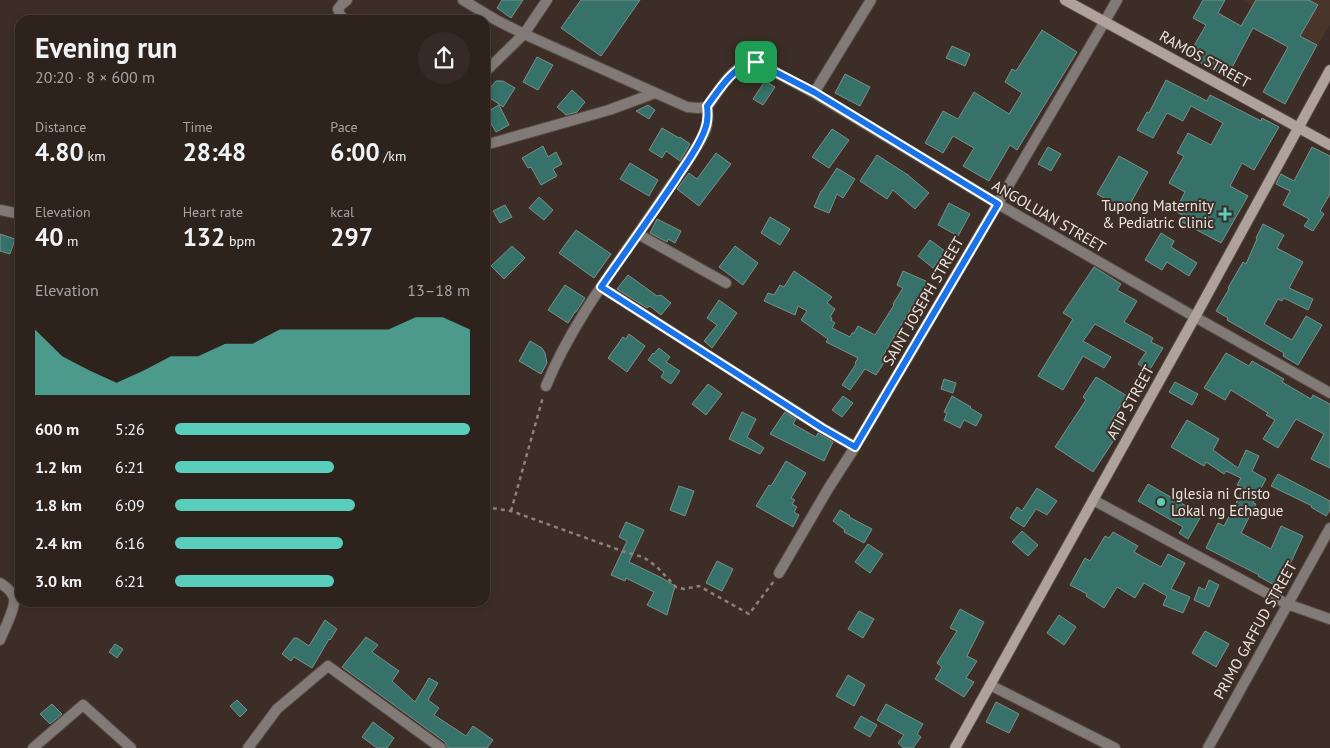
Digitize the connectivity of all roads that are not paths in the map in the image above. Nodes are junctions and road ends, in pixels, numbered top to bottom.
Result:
1 (347, 0) edge
2 (463, 0) edge
3 (547, 0) edge
4 (870, 0) edge
5 (1066, 0) edge
6 (1117, 0) edge
7 (340, 15) edge
8 (488, 15) edge
9 (490, 16) edge
10 (1105, 21) junction
11 (524, 34) junction
12 (490, 67) edge
13 (1330, 70) edge
14 (814, 92) junction
15 (656, 93) junction
16 (707, 106) junction
17 (1298, 128) junction
18 (490, 144) edge
19 (1330, 145) edge
20 (998, 204) junction
21 (0, 210) edge
22 (15, 213) edge
23 (638, 234) junction
24 (726, 283) dead end
25 (601, 287) junction
26 (1195, 317) junction
27 (546, 386) road end
28 (1330, 392) edge
29 (855, 447) junction
30 (1093, 500) junction
31 (1330, 528) edge
32 (780, 573) road end
33 (0, 584) edge
34 (1287, 604) junction
35 (1330, 619) edge
36 (0, 640) edge
37 (990, 685) junction
38 (33, 748) edge
39 (131, 748) edge
40 (248, 748) edge
41 (440, 748) edge
42 (955, 748) edge
43 (1115, 748) edge
44 (1208, 748) edge

1 - 7 street
2 - 8 street
3 - 11 street
4 - 14 street
5 - 10 main road, RAMOS STREET
6 - 10 street, SAINT JOSEPH STREET
9 - 11 street
10 - 17 main road, RAMOS STREET
10 - 20 street, SAINT JOSEPH STREET
11 - 12 street
11 - 15 street
13 - 17 main road, ATIP STREET
14 - 16 street, ANGOLUAN STREET
14 - 20 street, ANGOLUAN STREET
15 - 16 street
15 - 18 street
16 - 23 street
17 - 19 main road, RAMOS STREET
17 - 26 main road, ATIP STREET
20 - 26 street, ANGOLUAN STREET
20 - 29 street, SAINT JOSEPH STREET
21 - 22 street
23 - 24 street
23 - 25 street
25 - 27 street
25 - 29 street
26 - 28 street, ANGOLUAN STREET
26 - 30 main road, ATIP STREET
29 - 32 street, SAINT JOSEPH STREET
30 - 34 street
30 - 37 main road, ATIP STREET
31 - 34 street, PRIMO GAFFUD STREET
33 - 36 street
34 - 35 street
34 - 44 street, PRIMO GAFFUD STREET
37 - 42 main road, ATIP STREET
37 - 43 street
38 - 39 street
40 - 41 street

